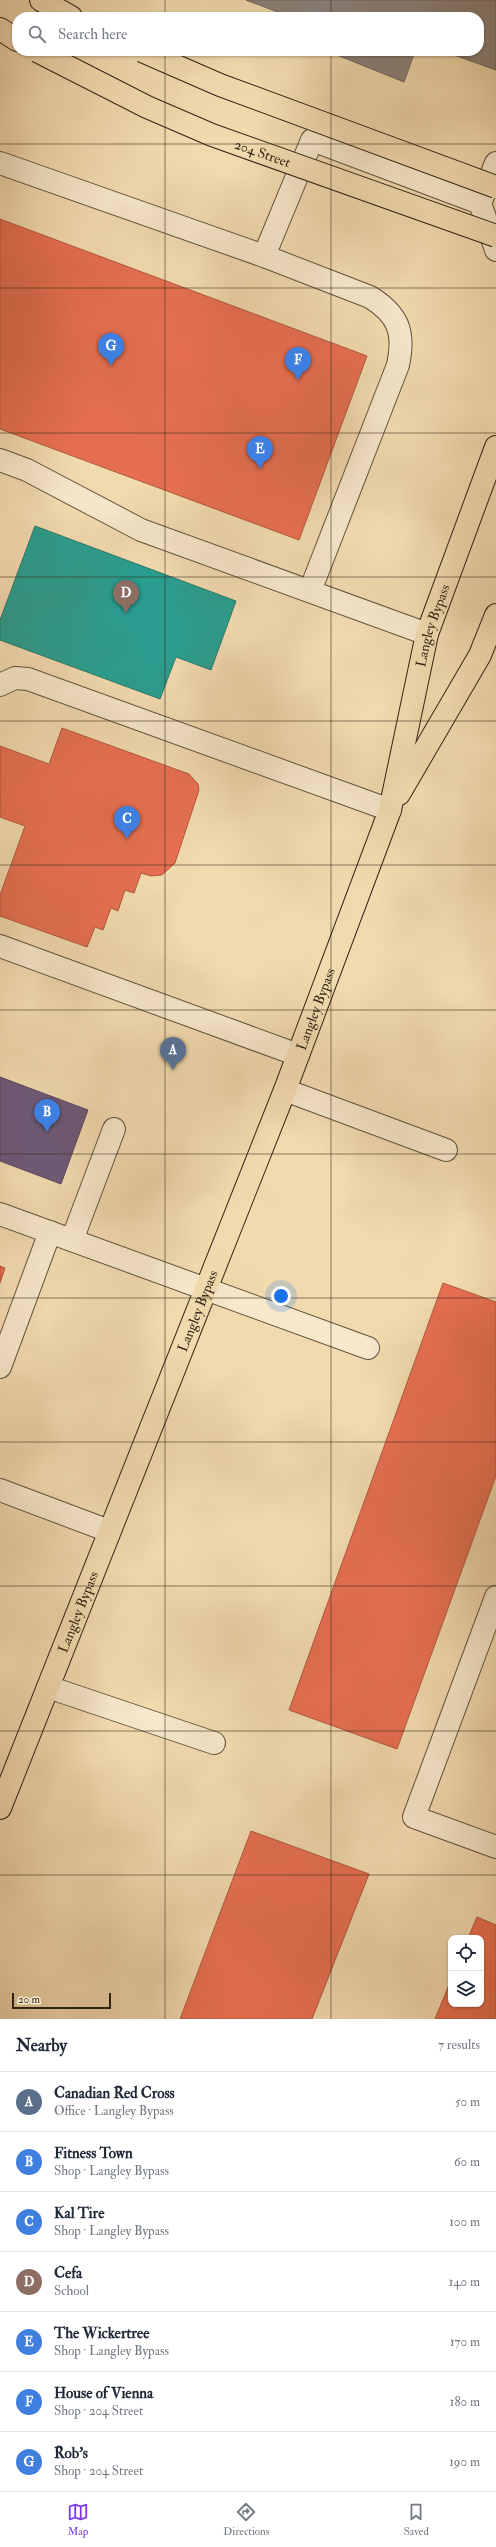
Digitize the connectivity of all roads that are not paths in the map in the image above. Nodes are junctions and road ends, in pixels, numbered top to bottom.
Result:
1 (41, 0) edge
2 (62, 12) edge
3 (0, 29) edge
4 (12, 37) edge
5 (47, 56) edge
6 (153, 56) edge
7 (0, 163) edge
8 (496, 163) edge
9 (496, 188) edge
10 (480, 203) junction
11 (496, 236) edge
12 (496, 250) edge
13 (264, 256) junction
14 (496, 448) edge
15 (0, 460) edge
16 (310, 591) junction
17 (496, 614) edge
18 (427, 634) junction
19 (0, 685) edge
20 (390, 810) junction
21 (0, 946) edge
22 (298, 1055) junction
23 (285, 1090) junction
24 (114, 1129) dead end
25 (446, 1150) dead end
26 (0, 1214) edge
27 (50, 1232) junction
28 (72, 1240) junction
29 (205, 1289) junction
30 (368, 1348) dead end
31 (0, 1367) edge
32 (0, 1490) edge
33 (109, 1531) junction
34 (496, 1597) edge
35 (48, 1687) junction
36 (214, 1743) dead end
37 (0, 1808) edge
38 (496, 1847) edge

1 - 2 main road
3 - 4 main road
5 - 11 main road, 204 Street, bridge
6 - 9 main road, bridge
7 - 13 lane
8 - 10 lane
10 - 12 lane
10 - 13 lane
13 - 16 lane
14 - 18 main road, Langley Bypass
15 - 16 lane
16 - 18 lane
17 - 20 main road, Langley Bypass
18 - 20 main road, Langley Bypass
19 - 20 lane
20 - 22 main road, Langley Bypass
21 - 22 lane
22 - 23 main road, Langley Bypass
23 - 25 lane
23 - 29 main road, Langley Bypass
24 - 28 lane
26 - 27 lane
27 - 28 lane
27 - 31 lane
28 - 29 lane
29 - 30 lane
29 - 33 main road, Langley Bypass
32 - 33 lane
33 - 35 main road, Langley Bypass
34 - 38 lane
35 - 36 lane
35 - 37 main road, Langley Bypass

